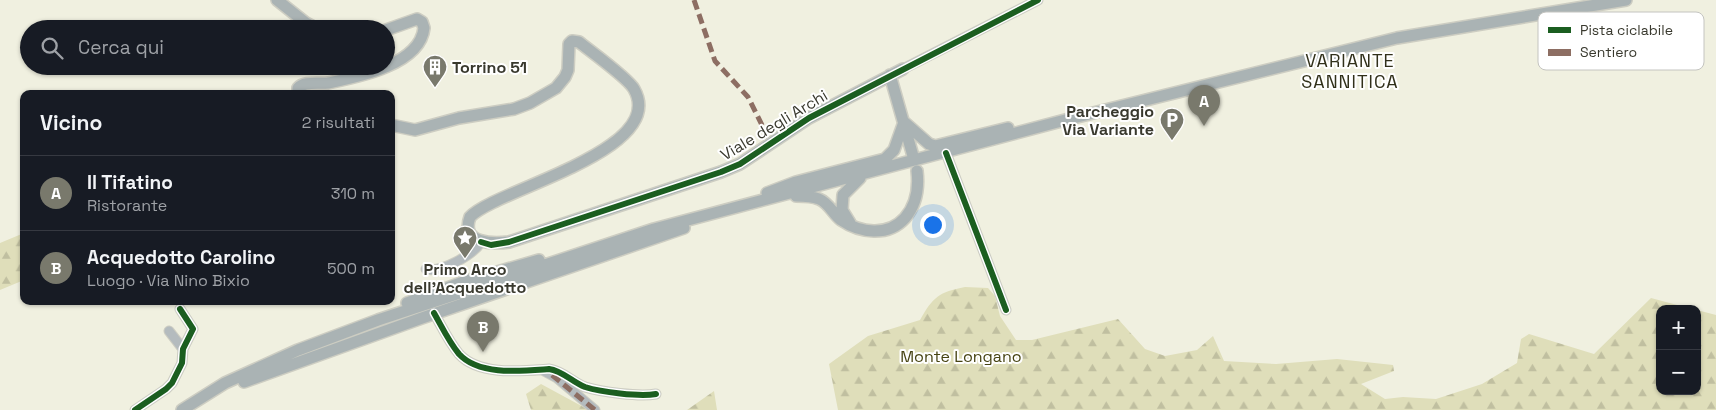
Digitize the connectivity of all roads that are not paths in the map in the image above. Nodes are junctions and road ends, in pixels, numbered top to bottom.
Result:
1 (277, 0) edge
2 (1038, 0) edge
3 (1626, 0) edge
4 (1554, 12) edge
5 (1538, 15) edge
6 (302, 20) edge
7 (395, 27) edge
8 (395, 63) edge
9 (903, 69) junction
10 (360, 75) edge
11 (890, 75) junction
12 (874, 84) junction
13 (298, 90) edge
14 (896, 95) junction
15 (1069, 119) junction
16 (904, 122) junction
17 (395, 126) edge
18 (946, 153) junction
19 (913, 156) dead end
20 (916, 171) dead end
21 (863, 175) junction
22 (784, 195) junction
23 (762, 201) junction
24 (742, 204) junction
25 (853, 227) junction
26 (481, 242) junction
27 (426, 269) dead end
28 (180, 309) dead end
29 (1006, 310) dead end
30 (434, 313) junction
31 (169, 331) dead end
32 (183, 349) junction
33 (541, 370) junction
34 (656, 394) dead end
35 (202, 397) junction
36 (136, 410) edge
37 (182, 410) edge
38 (595, 410) edge

1 - 6 main road
2 - 9 street, Viale degli Archi
3 - 4 main road
5 - 15 main road
7 - 8 main road
9 - 11 main road, Viale degli Archi
9 - 14 main road
10 - 13 main road
11 - 12 main road, Viale degli Archi
11 - 14 main road
12 - 14 main road
12 - 26 main road, Viale degli Archi
14 - 16 main road
15 - 16 main road
15 - 18 main road
16 - 19 main road
16 - 24 main road
17 - 26 main road
18 - 21 main road
18 - 29 street
20 - 25 main road
21 - 22 main road
21 - 25 main road
22 - 23 main road
22 - 25 main road
23 - 24 main road
23 - 30 main road
24 - 35 main road
26 - 27 street
28 - 32 street
30 - 33 street
30 - 35 main road
31 - 32 street
32 - 36 street
33 - 34 street
33 - 38 street
35 - 37 main road

